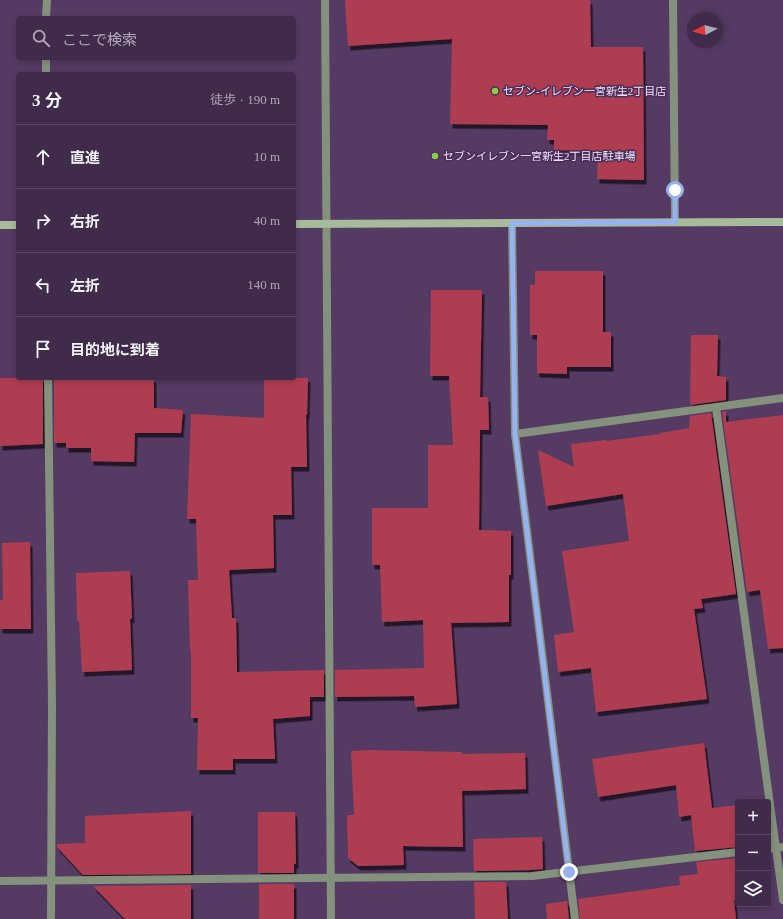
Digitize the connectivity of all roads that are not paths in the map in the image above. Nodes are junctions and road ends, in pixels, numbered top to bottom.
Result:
1 (46, 0) edge
2 (325, 0) edge
3 (673, 0) edge
4 (46, 16) edge
5 (46, 60) edge
6 (46, 72) edge
7 (675, 222) junction
8 (783, 222) edge
9 (512, 223) junction
10 (296, 224) edge
11 (325, 224) junction
12 (0, 225) edge
13 (16, 225) edge
14 (48, 380) edge
15 (783, 398) edge
16 (716, 407) junction
17 (515, 434) junction
18 (776, 848) edge
19 (735, 852) edge
20 (569, 872) junction
21 (330, 877) junction
22 (0, 881) edge
23 (51, 882) junction
24 (783, 900) edge
25 (51, 919) edge
26 (331, 919) edge
27 (575, 919) edge

1 - 4 street
2 - 11 street
3 - 7 street
5 - 6 street
7 - 8 street
7 - 9 street
9 - 11 street
9 - 17 street
10 - 11 street
11 - 21 street
12 - 13 street
14 - 23 street
15 - 16 street
16 - 17 street
16 - 18 street
17 - 20 street
18 - 24 street
19 - 20 street
20 - 21 street
20 - 27 street
21 - 23 street
21 - 26 street
22 - 23 street
23 - 25 street

